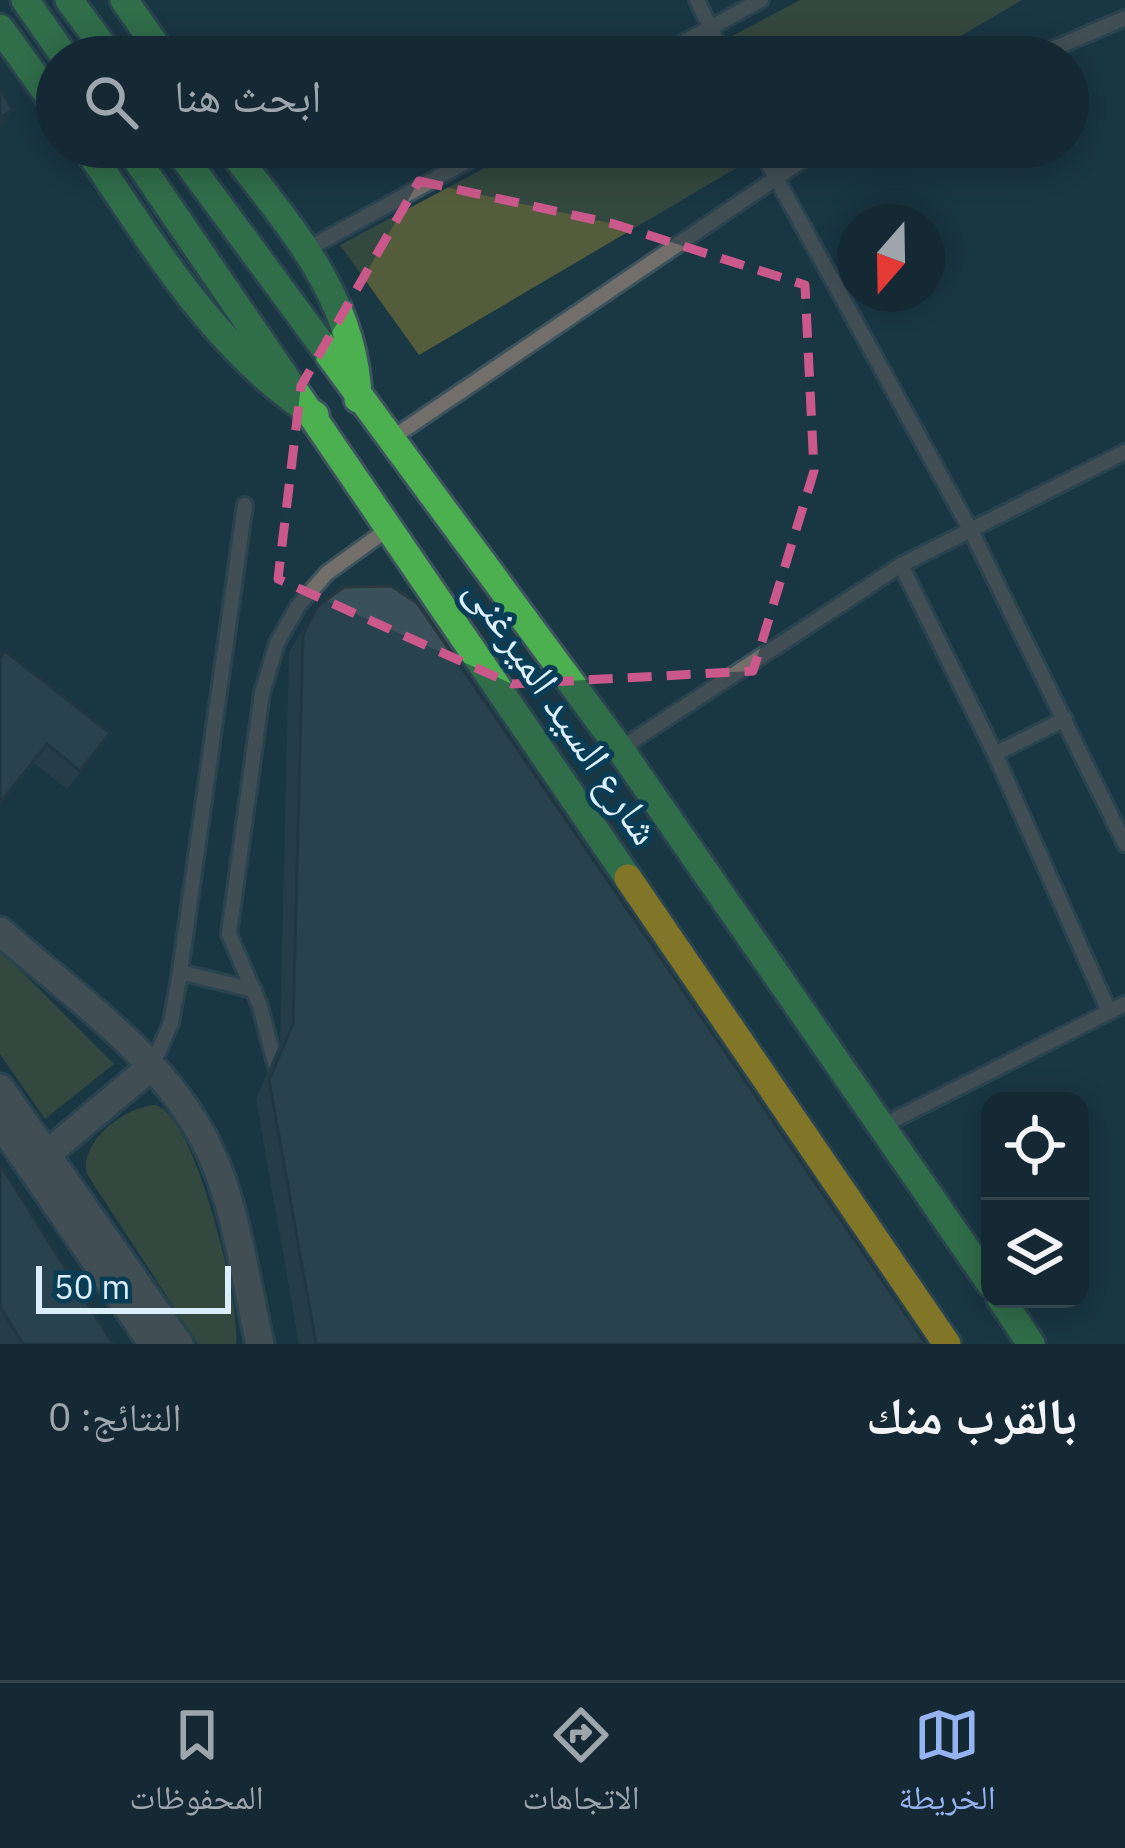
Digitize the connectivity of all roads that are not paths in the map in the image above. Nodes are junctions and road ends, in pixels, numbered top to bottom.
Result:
1 (25, 0) edge
2 (69, 0) edge
3 (124, 0) edge
4 (697, 0) edge
5 (761, 0) edge
6 (1125, 19) edge
7 (712, 27) junction
8 (0, 28) edge
9 (50, 36) edge
10 (96, 36) edge
11 (149, 36) edge
12 (696, 36) edge
13 (716, 36) edge
14 (1084, 36) edge
15 (36, 78) edge
16 (101, 168) edge
17 (143, 168) edge
18 (191, 168) edge
19 (244, 168) edge
20 (455, 168) edge
21 (767, 168) edge
22 (786, 168) edge
23 (771, 177) junction
24 (303, 251) junction
25 (358, 399) junction
26 (315, 415) junction
27 (389, 440) junction
28 (1125, 452) edge
29 (349, 466) junction
30 (245, 505) dead end
31 (390, 528) junction
32 (970, 530) junction
33 (902, 565) junction
34 (1065, 719) junction
35 (620, 749) junction
36 (995, 754) junction
37 (1125, 844) edge
38 (0, 932) edge
39 (180, 972) junction
40 (254, 990) junction
41 (1125, 1004) edge
42 (1108, 1009) junction
43 (152, 1066) junction
44 (278, 1078) edge
45 (0, 1088) edge
46 (0, 1123) edge
47 (884, 1126) junction
48 (47, 1154) junction
49 (981, 1270) edge
50 (1007, 1308) edge
51 (153, 1344) edge
52 (179, 1344) edge
53 (260, 1344) edge
54 (947, 1344) edge
55 (1031, 1344) edge

1 - 9 main road
2 - 10 main road
3 - 11 main road
4 - 7 lane
5 - 7 lane
6 - 14 lane
7 - 12 lane
7 - 13 lane
8 - 15 main road
16 - 26 main road, شارع السيد الميرغنى
17 - 26 main road
18 - 25 main road, شارع السيد الميرغنى
19 - 24 main road
20 - 24 lane
21 - 23 lane
22 - 23 lane
23 - 27 lane
23 - 32 lane
24 - 25 main road
25 - 27 main road, شارع السيد الميرغنى
26 - 29 main road, شارع السيد الميرغنى
27 - 29 main road
27 - 35 main road, شارع السيد الميرغنى
28 - 32 lane
29 - 31 main road, شارع السيد الميرغنى
30 - 39 lane
31 - 40 lane
31 - 54 main road, شارع السيد الميرغنى
32 - 33 lane
32 - 34 lane
33 - 35 lane
33 - 36 lane
34 - 36 lane
34 - 37 lane
35 - 47 main road, شارع السيد الميرغنى
36 - 42 lane
38 - 43 street
39 - 40 lane
39 - 43 lane
40 - 44 lane
41 - 42 lane
42 - 47 lane
43 - 48 street
43 - 53 street
45 - 48 street
46 - 51 street
47 - 49 main road, شارع السيد الميرغنى
48 - 52 street
50 - 55 main road

